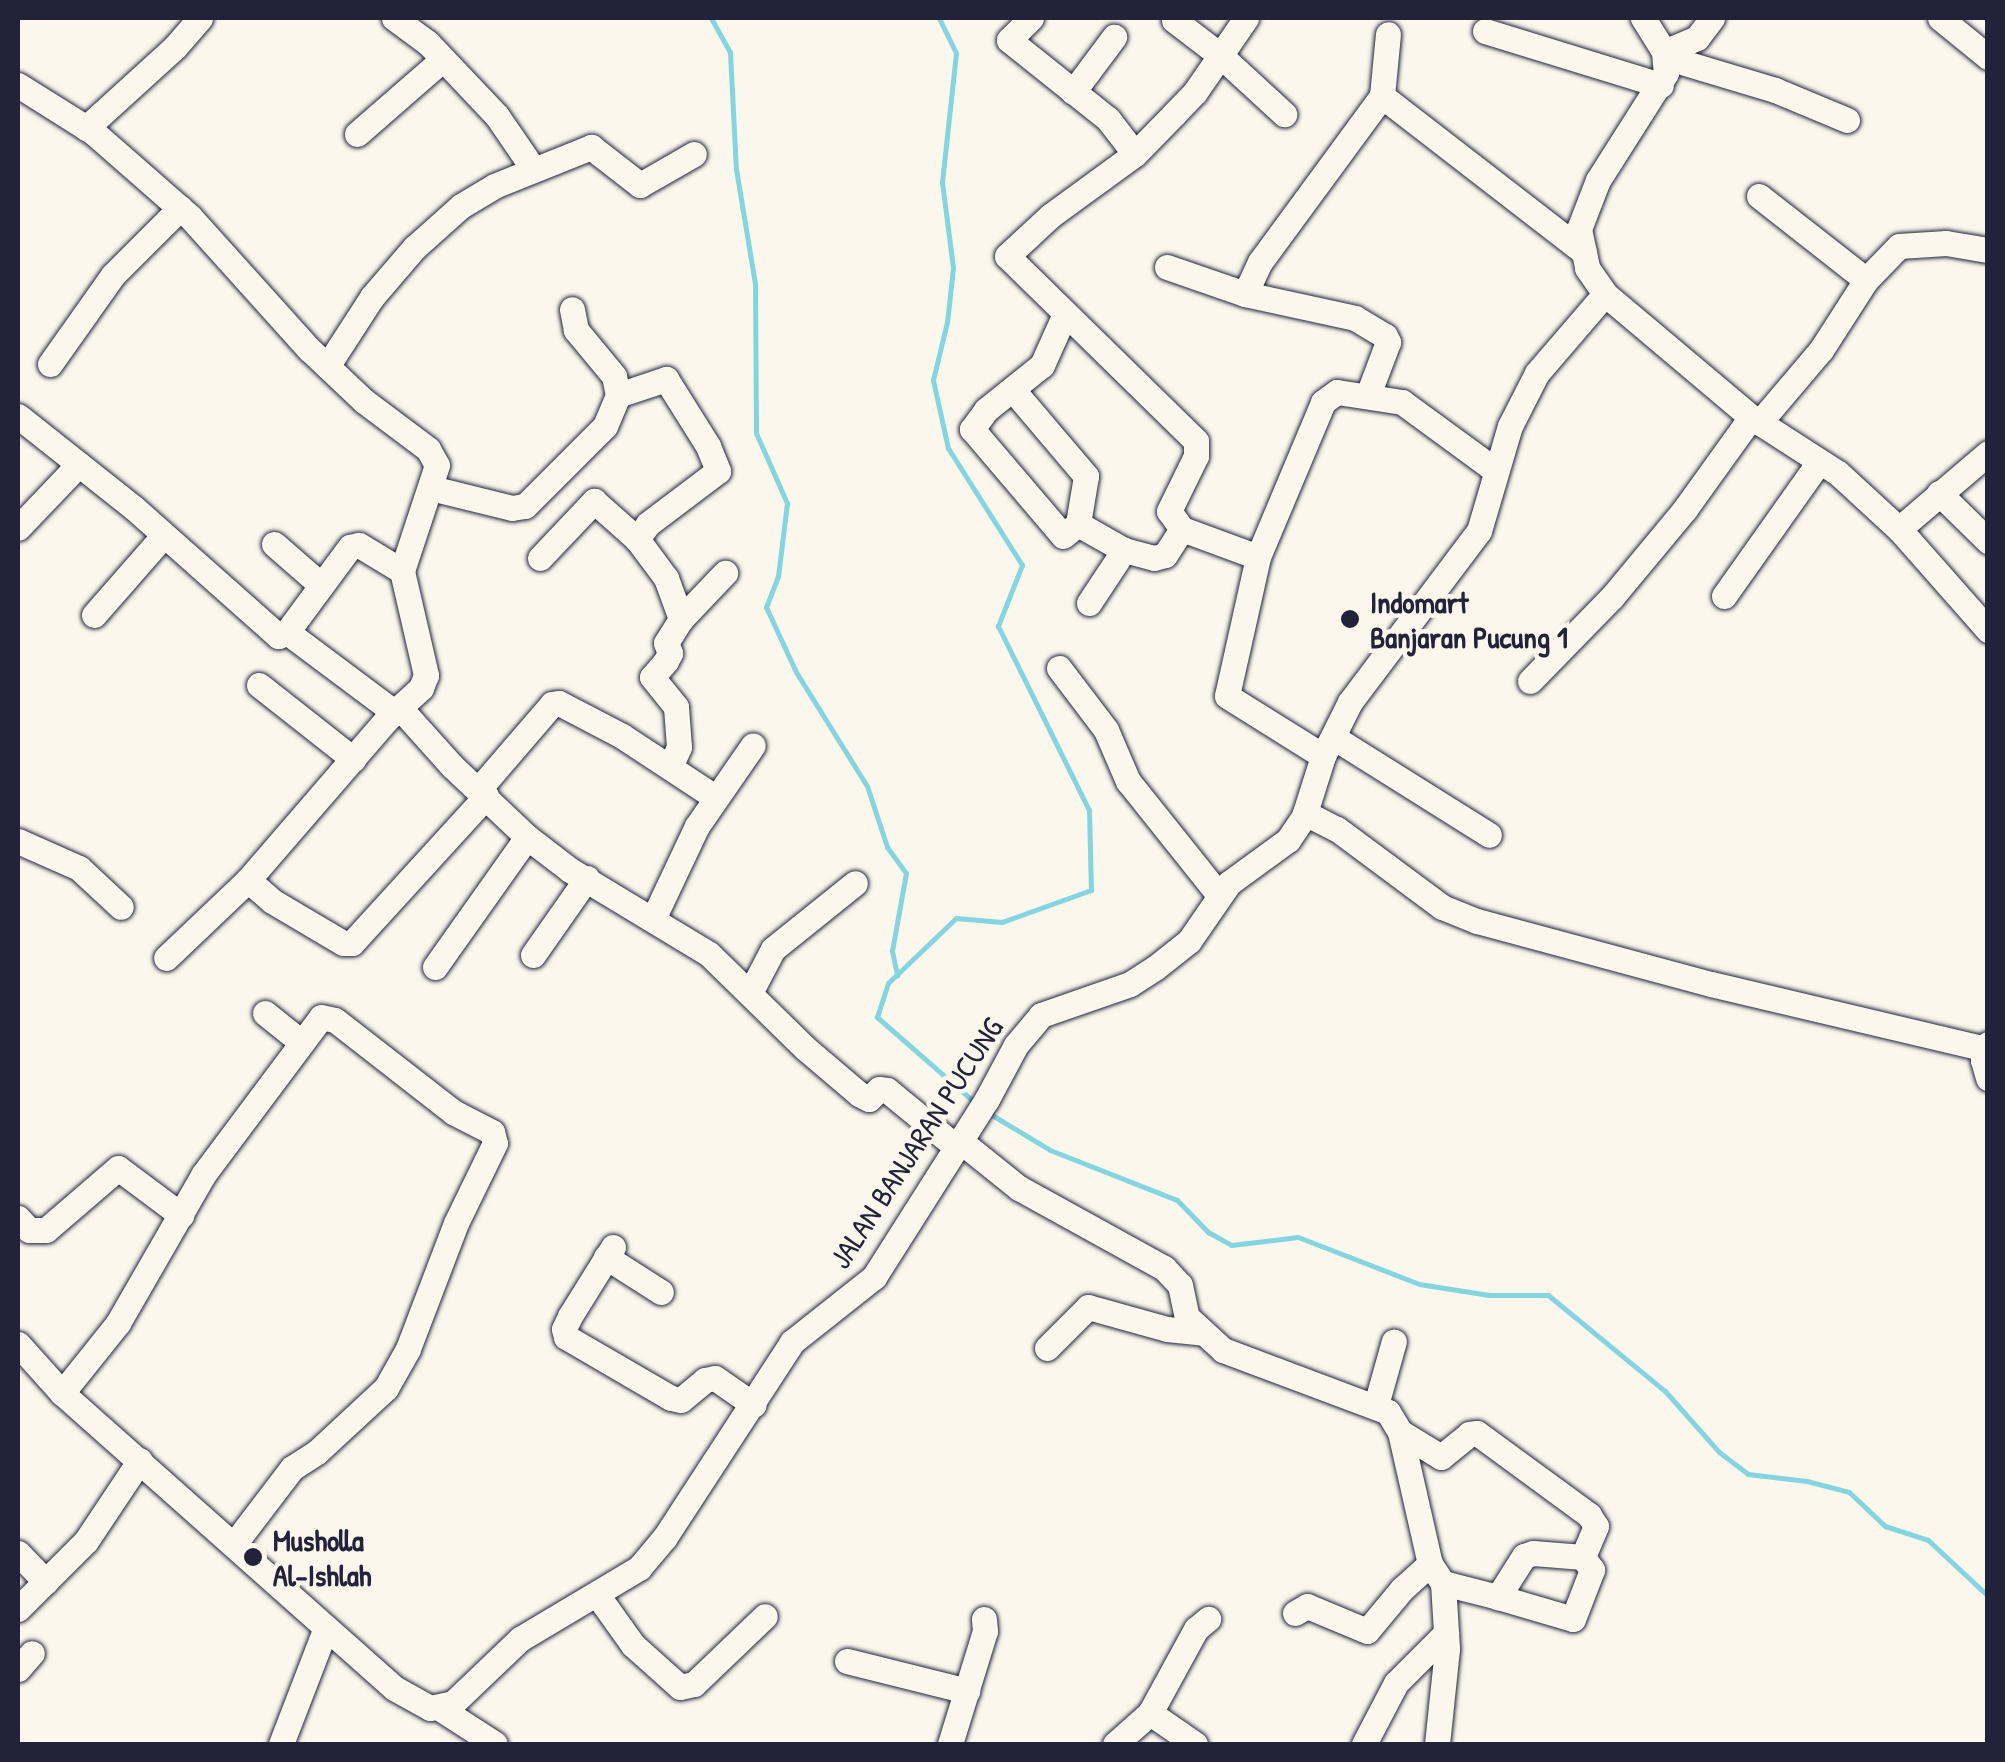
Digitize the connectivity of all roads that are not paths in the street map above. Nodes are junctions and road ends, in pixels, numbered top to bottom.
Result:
1 (200, 18) edge
2 (394, 18) edge
3 (1031, 18) edge
4 (1246, 18) edge
5 (1643, 18) edge
6 (1712, 18) edge
7 (1940, 18) edge
8 (1174, 20) edge
9 (1385, 23) edge
10 (1486, 31) dead end
11 (1114, 36) dead end
12 (1664, 55) junction
13 (1221, 56) junction
14 (1988, 57) edge
15 (444, 59) junction
16 (18, 84) edge
17 (1661, 85) junction
18 (1073, 92) junction
19 (1382, 96) junction
20 (1284, 114) dead end
21 (1847, 120) dead end
22 (86, 128) junction
23 (358, 134) dead end
24 (694, 154) dead end
25 (1135, 154) junction
26 (534, 170) junction
27 (1759, 196) dead end
28 (185, 212) junction
29 (1988, 250) edge
30 (1584, 252) junction
31 (1167, 266) dead end
32 (1866, 280) junction
33 (1245, 294) junction
34 (1604, 294) junction
35 (572, 309) dead end
36 (1064, 316) junction
37 (50, 364) dead end
38 (328, 365) junction
39 (1013, 390) junction
40 (1368, 394) junction
41 (618, 395) junction
42 (18, 416) edge
43 (1755, 420) junction
44 (1988, 452) edge
45 (1819, 462) junction
46 (80, 464) junction
47 (1495, 470) junction
48 (432, 488) junction
49 (1939, 493) junction
50 (526, 506) junction
51 (1078, 524) junction
52 (18, 528) edge
53 (1182, 529) junction
54 (1899, 529) junction
55 (564, 533) junction
56 (164, 535) junction
57 (637, 539) junction
58 (1988, 541) edge
59 (274, 544) dead end
60 (1124, 550) junction
61 (540, 558) dead end
62 (1258, 558) junction
63 (402, 571) junction
64 (725, 572) dead end
65 (321, 584) junction
66 (1724, 596) dead end
67 (1090, 603) dead end
68 (94, 615) dead end
69 (681, 619) junction
70 (1988, 630) edge
71 (287, 632) junction
72 (1059, 668) dead end
73 (1530, 681) dead end
74 (260, 685) dead end
75 (397, 710) junction
76 (753, 745) dead end
77 (1328, 747) junction
78 (353, 760) junction
79 (670, 768) junction
80 (482, 793) junction
81 (715, 797) junction
82 (1305, 813) junction
83 (1489, 835) dead end
84 (528, 837) junction
85 (18, 841) edge
86 (586, 878) junction
87 (248, 880) junction
88 (855, 883) dead end
89 (1218, 895) junction
90 (120, 906) dead end
91 (654, 918) junction
92 (533, 955) dead end
93 (166, 958) dead end
94 (435, 966) dead end
95 (752, 992) junction
96 (265, 1013) dead end
97 (300, 1041) junction
98 (1986, 1046) edge
99 (1988, 1078) edge
100 (957, 1143) junction
101 (181, 1215) junction
102 (18, 1218) edge
103 (661, 1292) dead end
104 (1204, 1334) junction
105 (1394, 1341) dead end
106 (18, 1344) edge
107 (1047, 1348) dead end
108 (62, 1393) junction
109 (754, 1405) junction
110 (1376, 1405) junction
111 (1400, 1432) junction
112 (140, 1460) junction
113 (234, 1544) junction
114 (18, 1553) edge
115 (1582, 1557) junction
116 (1437, 1574) junction
117 (46, 1582) junction
118 (598, 1596) junction
119 (1498, 1597) junction
120 (18, 1609) edge
121 (1294, 1612) dead end
122 (765, 1616) dead end
123 (1208, 1619) dead end
124 (984, 1620) dead end
125 (326, 1630) junction
126 (1446, 1633) junction
127 (847, 1661) dead end
128 (967, 1691) junction
129 (441, 1709) junction
130 (1150, 1713) junction
131 (281, 1744) edge
132 (495, 1744) edge
133 (950, 1744) edge
134 (1115, 1744) edge
135 (1194, 1744) edge
136 (1364, 1744) edge
137 (1436, 1744) edge

1 - 22 street
2 - 15 street
3 - 18 street
4 - 13 street
5 - 12 street
6 - 12 street
7 - 14 street
8 - 13 street
9 - 19 street
10 - 17 street
11 - 18 street
12 - 17 street
12 - 21 street
13 - 20 street
13 - 25 street
15 - 23 street
15 - 26 street
16 - 22 street
17 - 30 street
18 - 25 street
19 - 30 street
19 - 33 street
22 - 28 street
24 - 26 street
25 - 36 street
26 - 38 street
27 - 32 street
28 - 37 street
28 - 38 street
29 - 32 street
30 - 34 street
31 - 33 street
32 - 43 street
33 - 40 street
34 - 43 street
34 - 47 street, JALAN BANJARAN PUCUNG
35 - 41 street
36 - 39 street
36 - 53 street
38 - 48 street
39 - 51 street
39 - 51 street
40 - 47 street
40 - 62 street
41 - 50 street
41 - 57 street
42 - 46 street
43 - 45 street
43 - 73 street
44 - 49 street
45 - 54 street
45 - 66 street
46 - 52 street
46 - 56 street
47 - 77 street, JALAN BANJARAN PUCUNG
48 - 50 street
48 - 63 street
49 - 54 street
49 - 58 street
50 - 55 street
51 - 60 street
53 - 60 street
53 - 62 street
54 - 70 street
55 - 57 street
55 - 61 street
56 - 68 street
56 - 71 street
57 - 69 street
59 - 65 street
60 - 67 street
62 - 77 street
63 - 65 street
63 - 75 street
64 - 69 street
65 - 71 street
69 - 79 street
71 - 75 street
72 - 89 street
74 - 78 street
75 - 78 street
75 - 80 street
76 - 81 street
77 - 82 street, JALAN BANJARAN PUCUNG
77 - 83 street
78 - 87 street
79 - 80 street
79 - 81 street
80 - 84 street
80 - 87 street
81 - 91 street
82 - 89 street, JALAN BANJARAN PUCUNG
82 - 98 street
84 - 86 street
84 - 94 street
85 - 90 street
86 - 91 street
86 - 92 street
87 - 93 street
88 - 95 street
89 - 100 street, JALAN BANJARAN PUCUNG
91 - 95 street
95 - 100 street
96 - 97 street
97 - 101 street
97 - 113 street
98 - 99 street
100 - 104 street
100 - 109 street, JALAN BANJARAN PUCUNG
101 - 102 street
101 - 108 street
103 - 109 street
104 - 107 street
104 - 110 street
105 - 110 street
106 - 108 street
108 - 112 street
109 - 118 street, JALAN BANJARAN PUCUNG
110 - 111 street
111 - 115 street
111 - 116 street
112 - 113 street
112 - 117 street
113 - 125 street
114 - 117 street
115 - 119 street
115 - 119 street
116 - 119 street
116 - 121 street
116 - 126 street
117 - 120 street
118 - 122 street
118 - 129 street, JALAN BANJARAN PUCUNG
123 - 130 street
124 - 128 street
125 - 129 street
125 - 131 street
126 - 136 street
126 - 137 street
127 - 128 street
128 - 133 street
129 - 132 street
130 - 134 street
130 - 135 street

